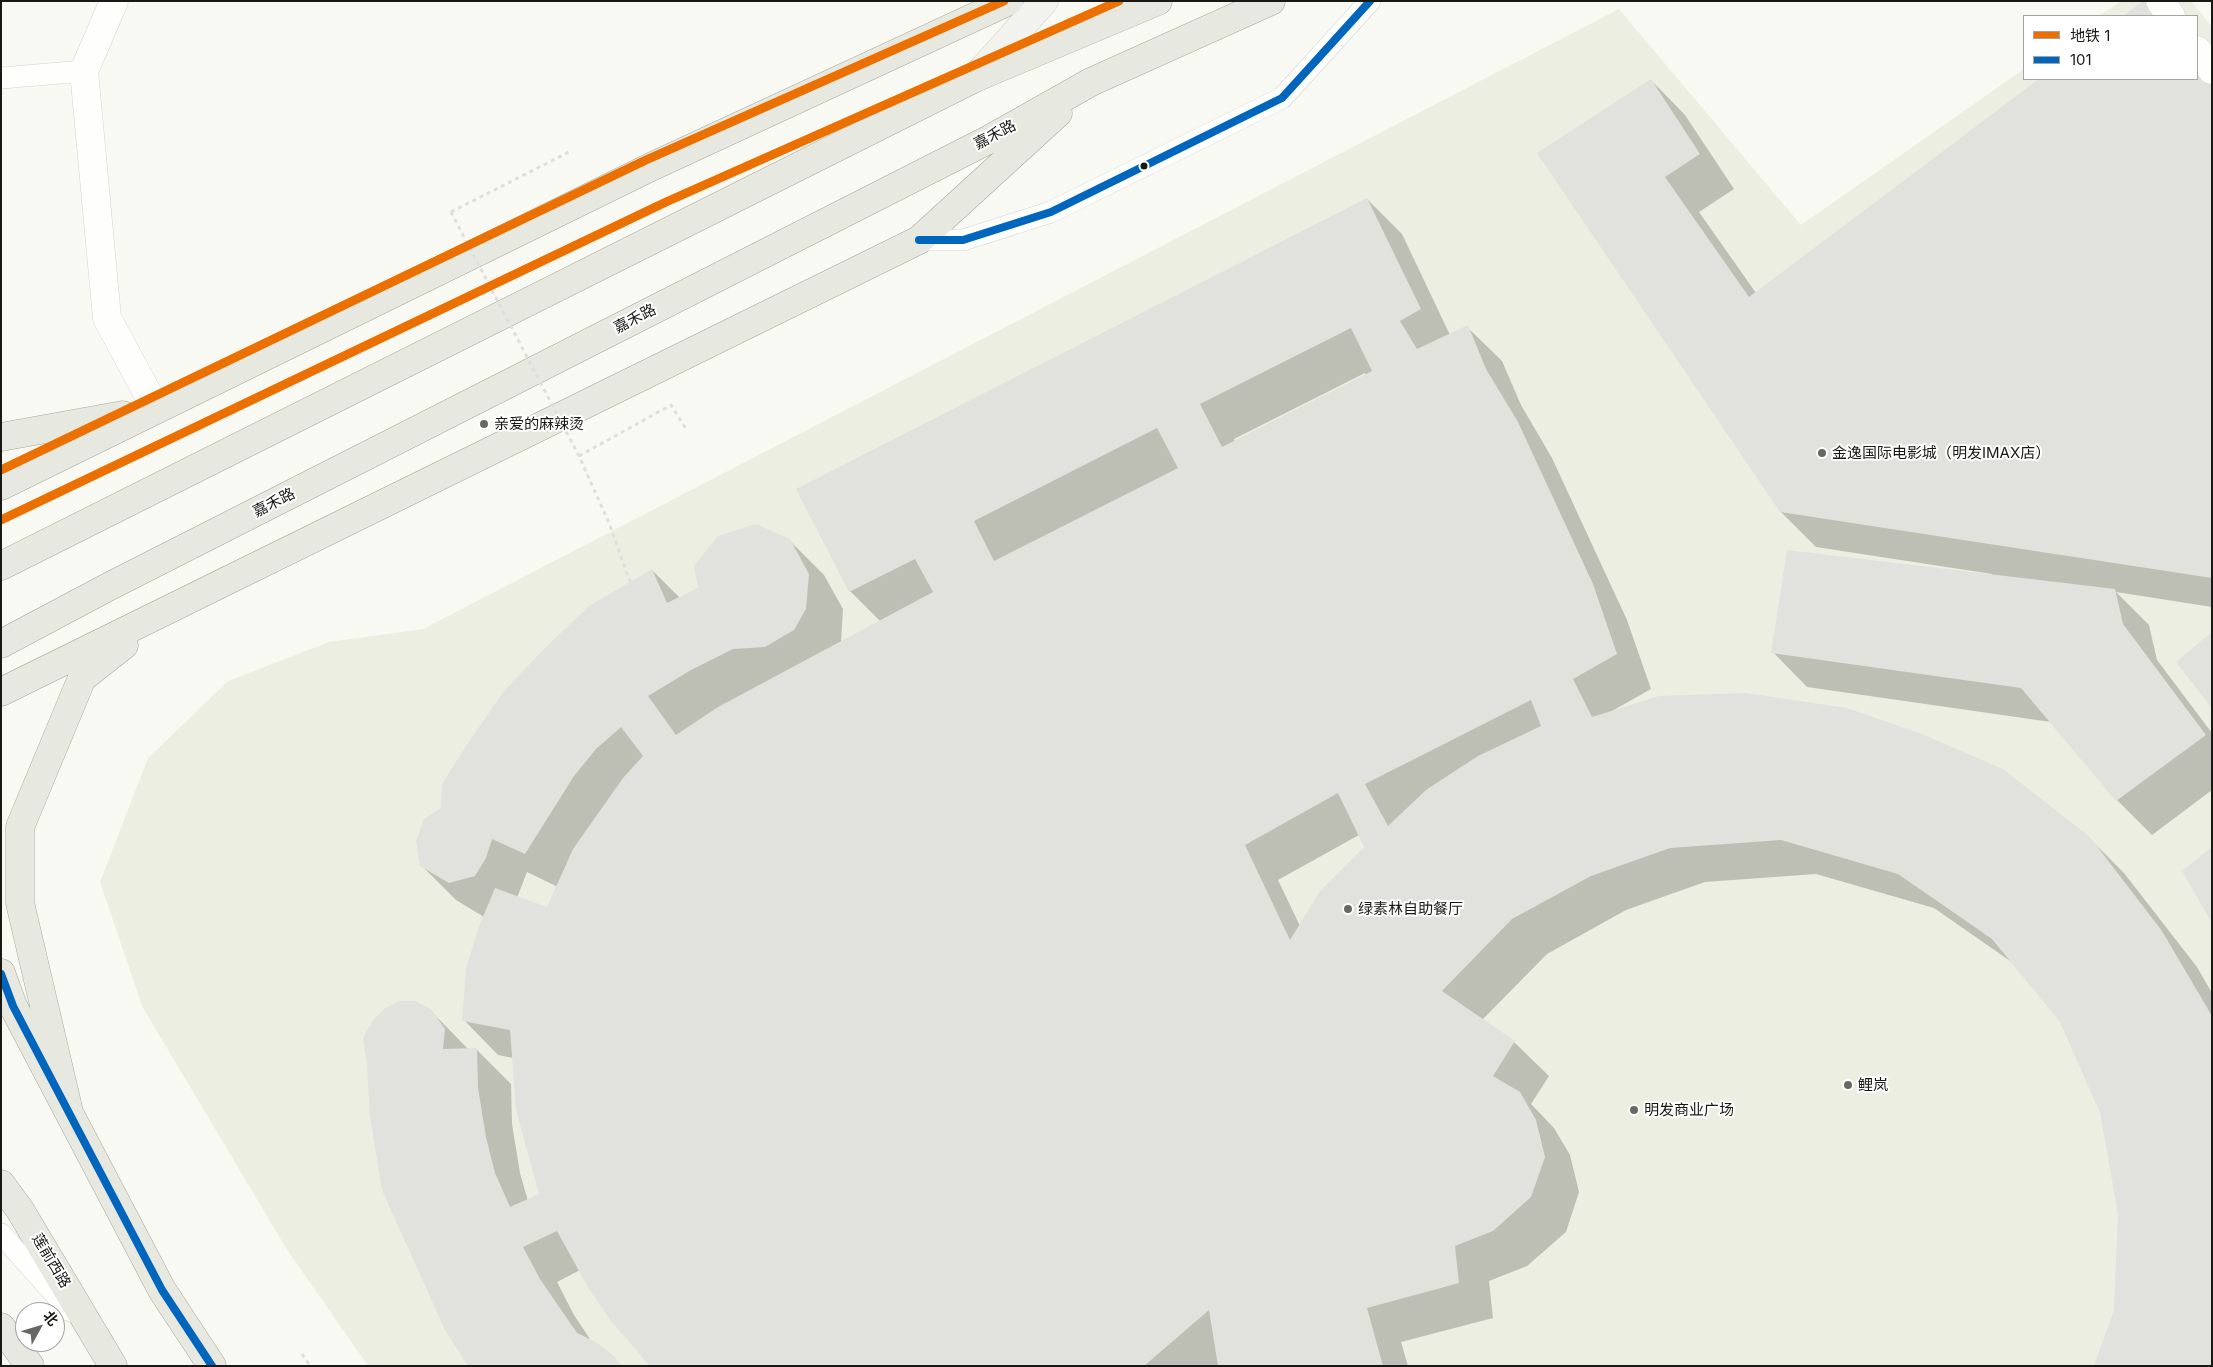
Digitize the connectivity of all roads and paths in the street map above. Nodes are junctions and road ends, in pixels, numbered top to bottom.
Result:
1 (114, 1) edge
2 (1009, 1) edge
3 (1044, 1) edge
4 (1158, 1) edge
5 (1271, 1) edge
6 (1370, 1) edge
7 (2160, 1) edge
8 (2170, 15) edge
9 (2198, 51) edge
10 (2212, 70) edge
11 (84, 71) junction
12 (1, 78) edge
13 (975, 78) junction
14 (1091, 82) junction
15 (569, 152) dead end
16 (919, 240) junction
17 (156, 408) junction
18 (686, 429) dead end
19 (1, 437) edge
20 (579, 456) junction
21 (1, 486) edge
22 (1, 566) edge
23 (632, 587) dead end
24 (174, 606) junction
25 (1, 644) edge
26 (1, 692) edge
27 (1, 973) edge
28 (69, 1112) junction
29 (1, 1184) edge
30 (1, 1234) edge
31 (1, 1327) edge
32 (302, 1354) dead end
33 (30, 1366) edge
34 (112, 1366) edge
35 (212, 1366) edge
36 (310, 1366) edge

1 - 11 street
2 - 17 main road
3 - 13 main road
4 - 13 main road
5 - 14 main road, 嘉禾路
6 - 16 lane
7 - 8 street
9 - 10 street
11 - 12 lane
11 - 17 street
13 - 22 main road
14 - 16 main road
14 - 25 main road, 嘉禾路
15 - 20 path, bridge
16 - 24 main road
17 - 19 main road
17 - 21 main road
18 - 20 path
20 - 23 path, bridge
24 - 26 main road
24 - 28 main road
27 - 28 main road
28 - 35 main road
29 - 34 main road, 莲前西路
30 - 34 lane
31 - 33 main road
32 - 36 path

